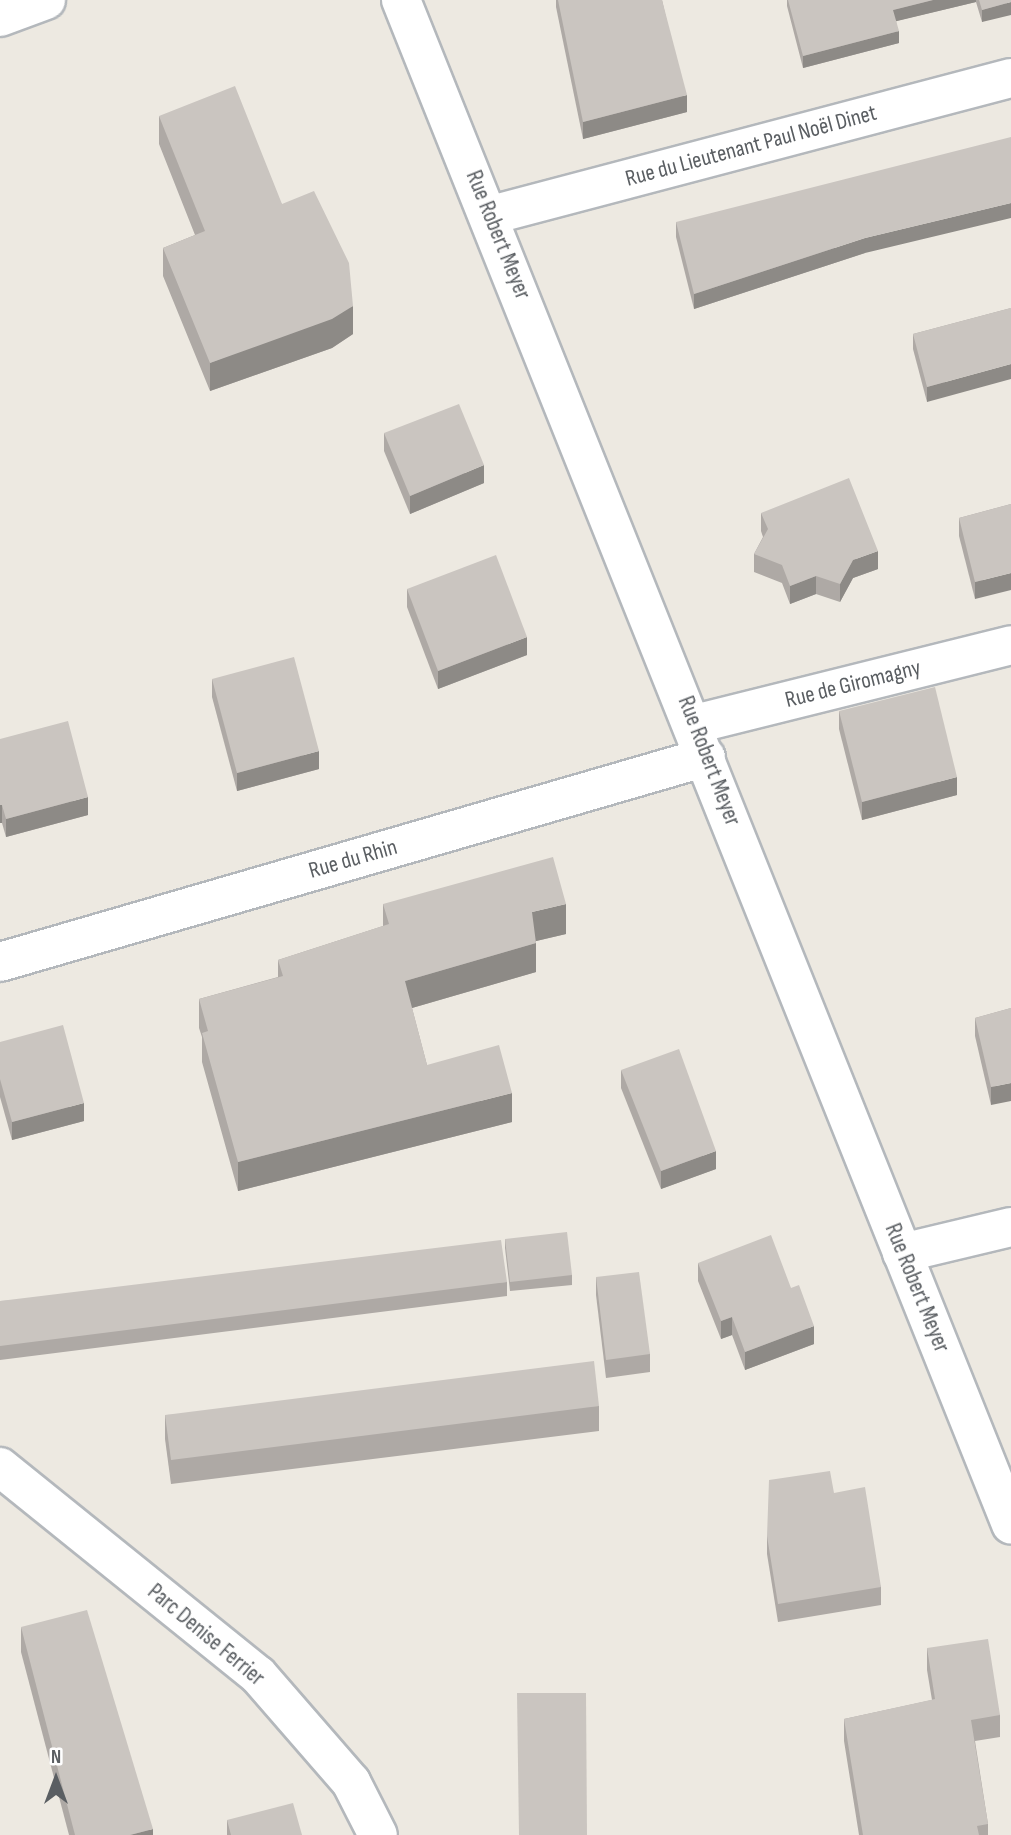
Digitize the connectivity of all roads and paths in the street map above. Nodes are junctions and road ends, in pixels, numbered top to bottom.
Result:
1 (46, 0) edge
2 (401, 0) edge
3 (0, 17) edge
4 (1011, 78) edge
5 (491, 215) junction
6 (1011, 645) edge
7 (701, 740) junction
8 (0, 962) edge
9 (1011, 1227) edge
10 (902, 1253) junction
11 (0, 1467) edge
12 (1011, 1524) edge
13 (378, 1835) edge

1 - 3 street
2 - 5 street, Rue Robert Meyer
4 - 5 street, Rue du Lieutenant Paul Noël Dinet
5 - 7 street, Rue Robert Meyer
6 - 7 street, Rue de Giromagny
7 - 8 street, Rue du Rhin
7 - 10 street, Rue Robert Meyer
9 - 10 street
10 - 12 street, Rue Robert Meyer
11 - 13 street, Parc Denise Ferrier

